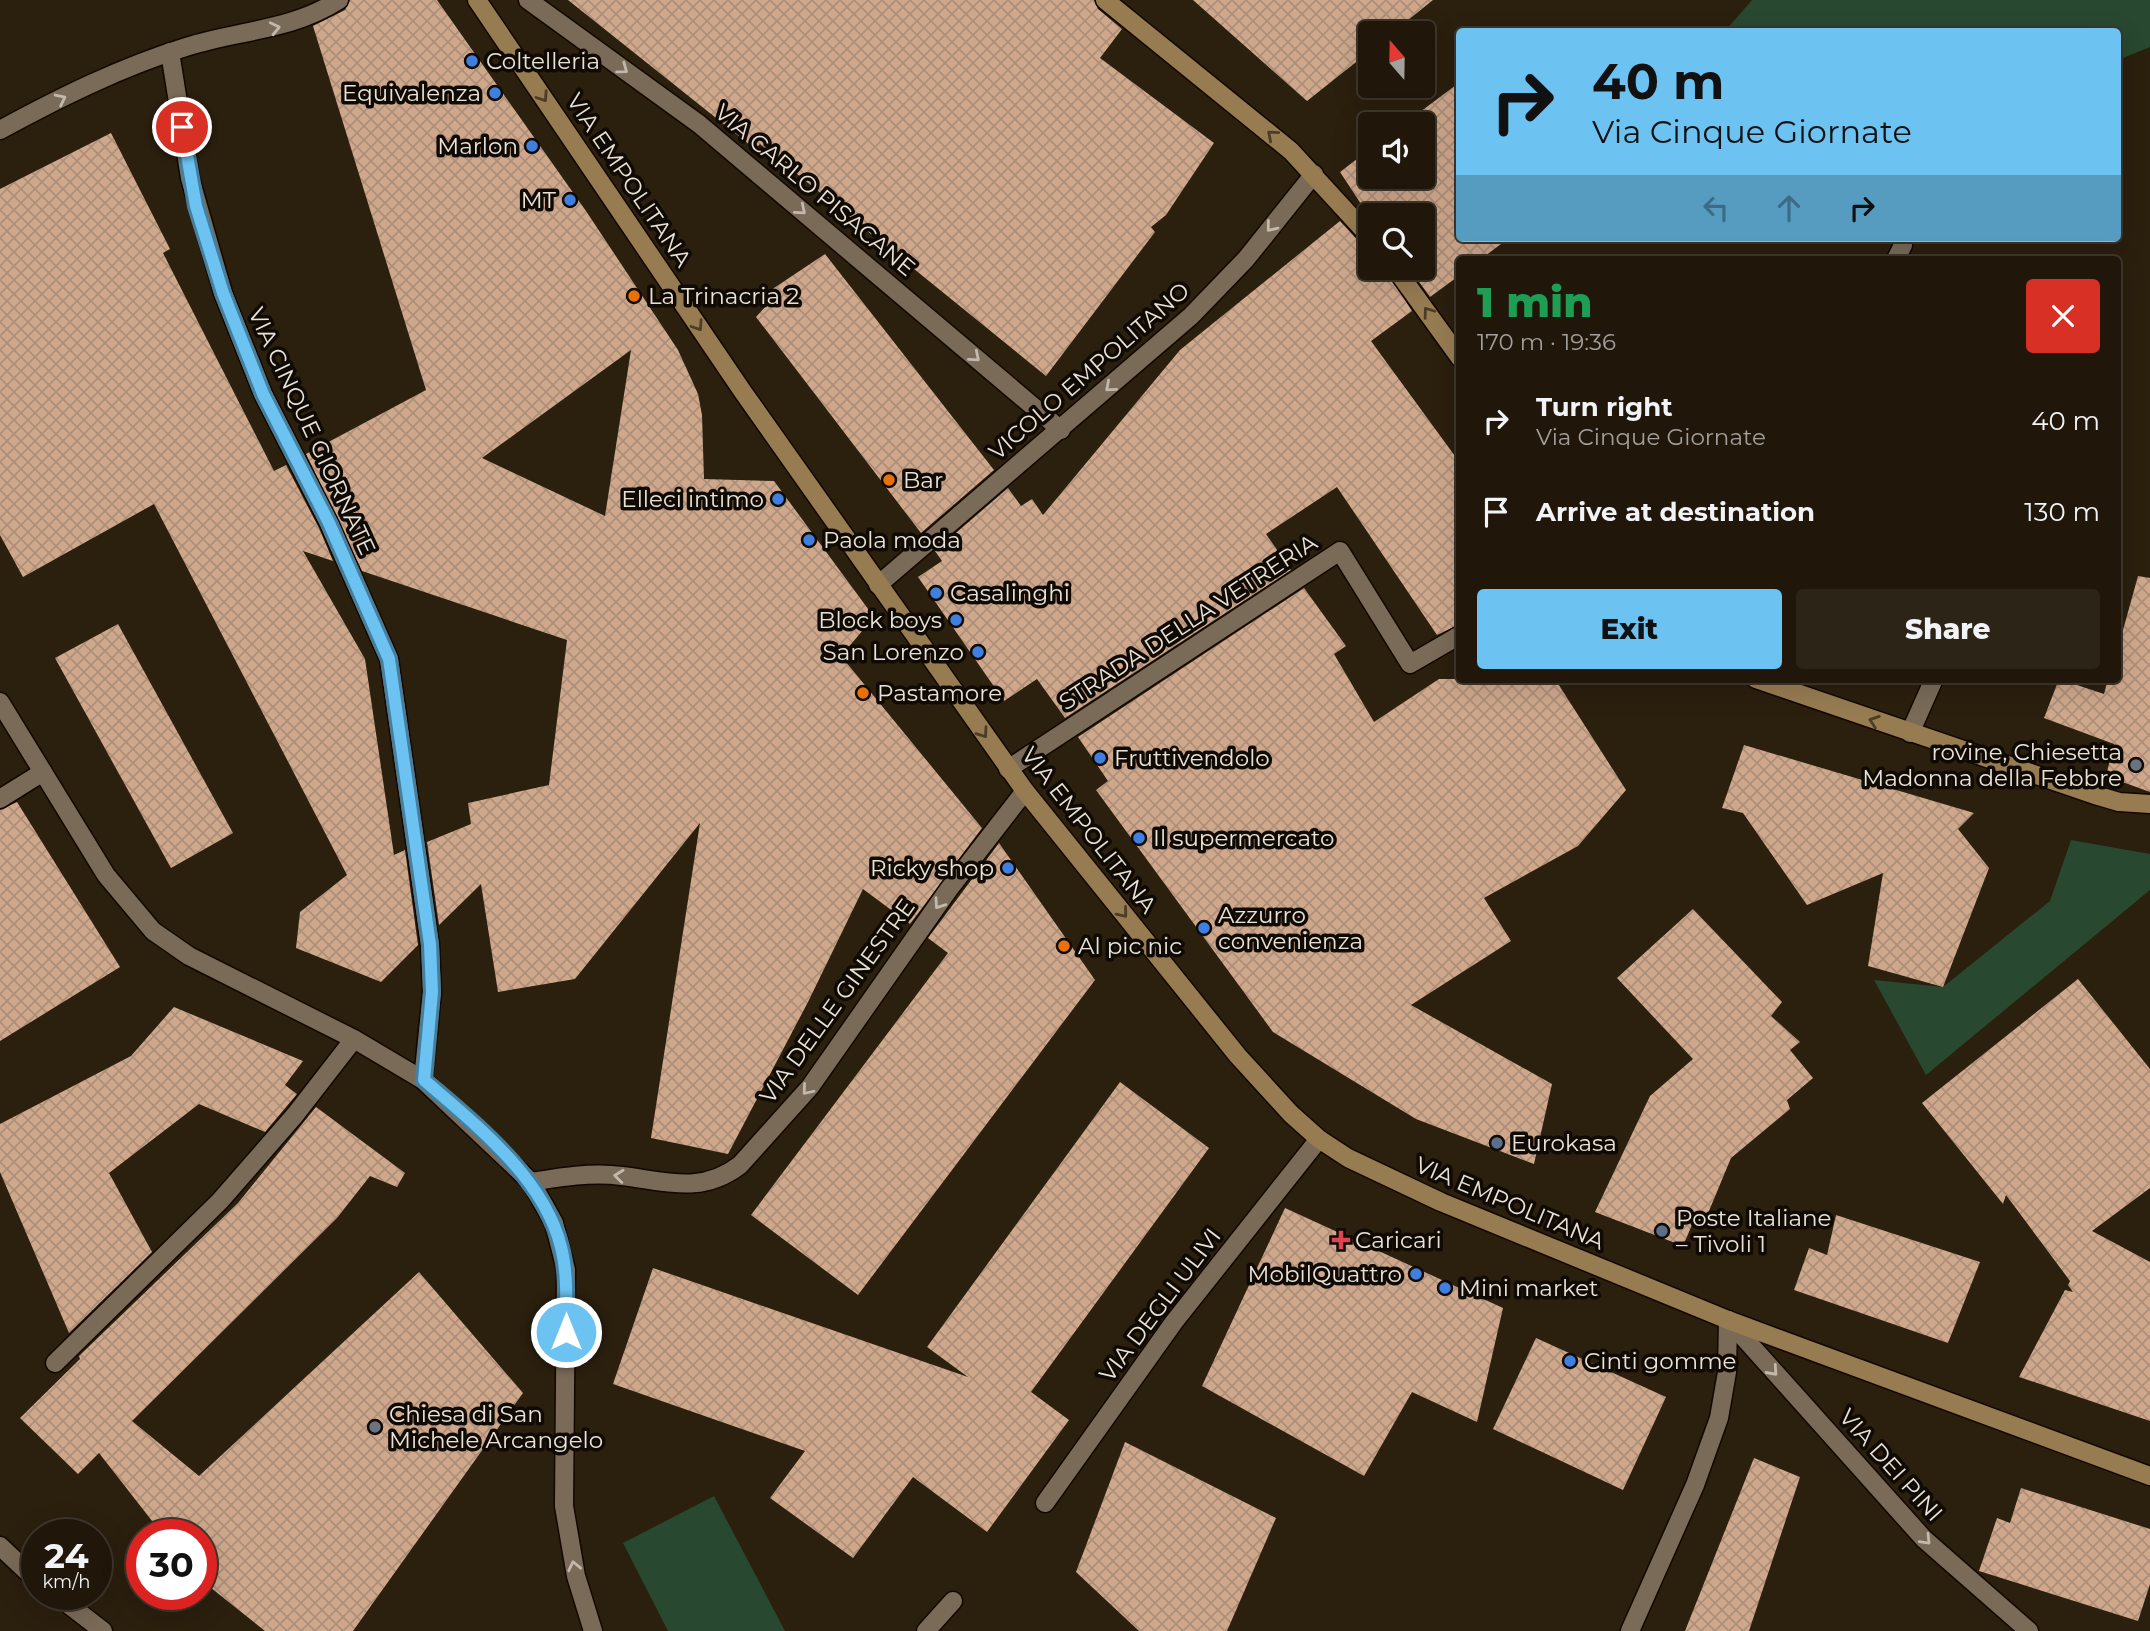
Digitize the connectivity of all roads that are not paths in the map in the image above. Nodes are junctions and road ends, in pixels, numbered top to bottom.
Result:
1 (339, 0) edge
2 (477, 0) edge
3 (528, 0) edge
4 (1105, 0) edge
5 (170, 52) junction
6 (0, 130) edge
7 (1314, 174) junction
8 (1358, 224) edge
9 (1404, 280) edge
10 (1456, 352) edge
11 (1061, 430) junction
12 (878, 585) junction
13 (1456, 637) edge
14 (1767, 683) edge
15 (1932, 683) edge
16 (0, 702) edge
17 (1910, 733) junction
18 (1008, 769) junction
19 (43, 772) junction
20 (1025, 791) junction
21 (0, 799) edge
22 (2150, 804) edge
23 (354, 1040) junction
24 (424, 1080) junction
25 (1319, 1139) junction
26 (531, 1182) junction
27 (1728, 1320) junction
28 (55, 1363) dead end
29 (2150, 1476) edge
30 (1045, 1503) dead end
31 (0, 1546) edge
32 (21, 1566) edge
33 (953, 1601) dead end
34 (76, 1610) edge
35 (103, 1631) edge
36 (593, 1631) edge
37 (926, 1631) edge
38 (1630, 1631) edge
39 (2029, 1631) edge

5 -> 1 street
2 -> 12 main road, VIA EMPOLITANA
3 -> 11 street, VIA CARLO PISACANE
7 -> 4 main road
6 -> 5 street
5 - 24 street, VIA CINQUE GIORNATE
7 - 8 main road
7 -> 11 street, VICOLO EMPOLITANO
10 -> 9 main road
11 - 12 street, VICOLO EMPOLITANO
12 -> 18 main road, VIA EMPOLITANA
13 - 18 street, STRADA DELLA VETRERIA
17 -> 14 main road
15 - 17 street
16 - 19 street
17 - 22 main road
18 - 20 main road, VIA EMPOLITANA
19 - 21 street
19 - 23 street
20 -> 25 main road, VIA EMPOLITANA
20 -> 26 street, VIA DELLE GINESTRE
23 - 24 street
23 - 28 street
24 - 26 street
25 - 27 main road, VIA EMPOLITANA
25 - 30 street, VIA DEGLI ULIVI
36 -> 26 street
27 - 29 main road, VIA EMPOLITANA
27 - 38 street
27 -> 39 street, VIA DEI PINI
31 - 32 street
33 - 37 street
34 - 35 street

